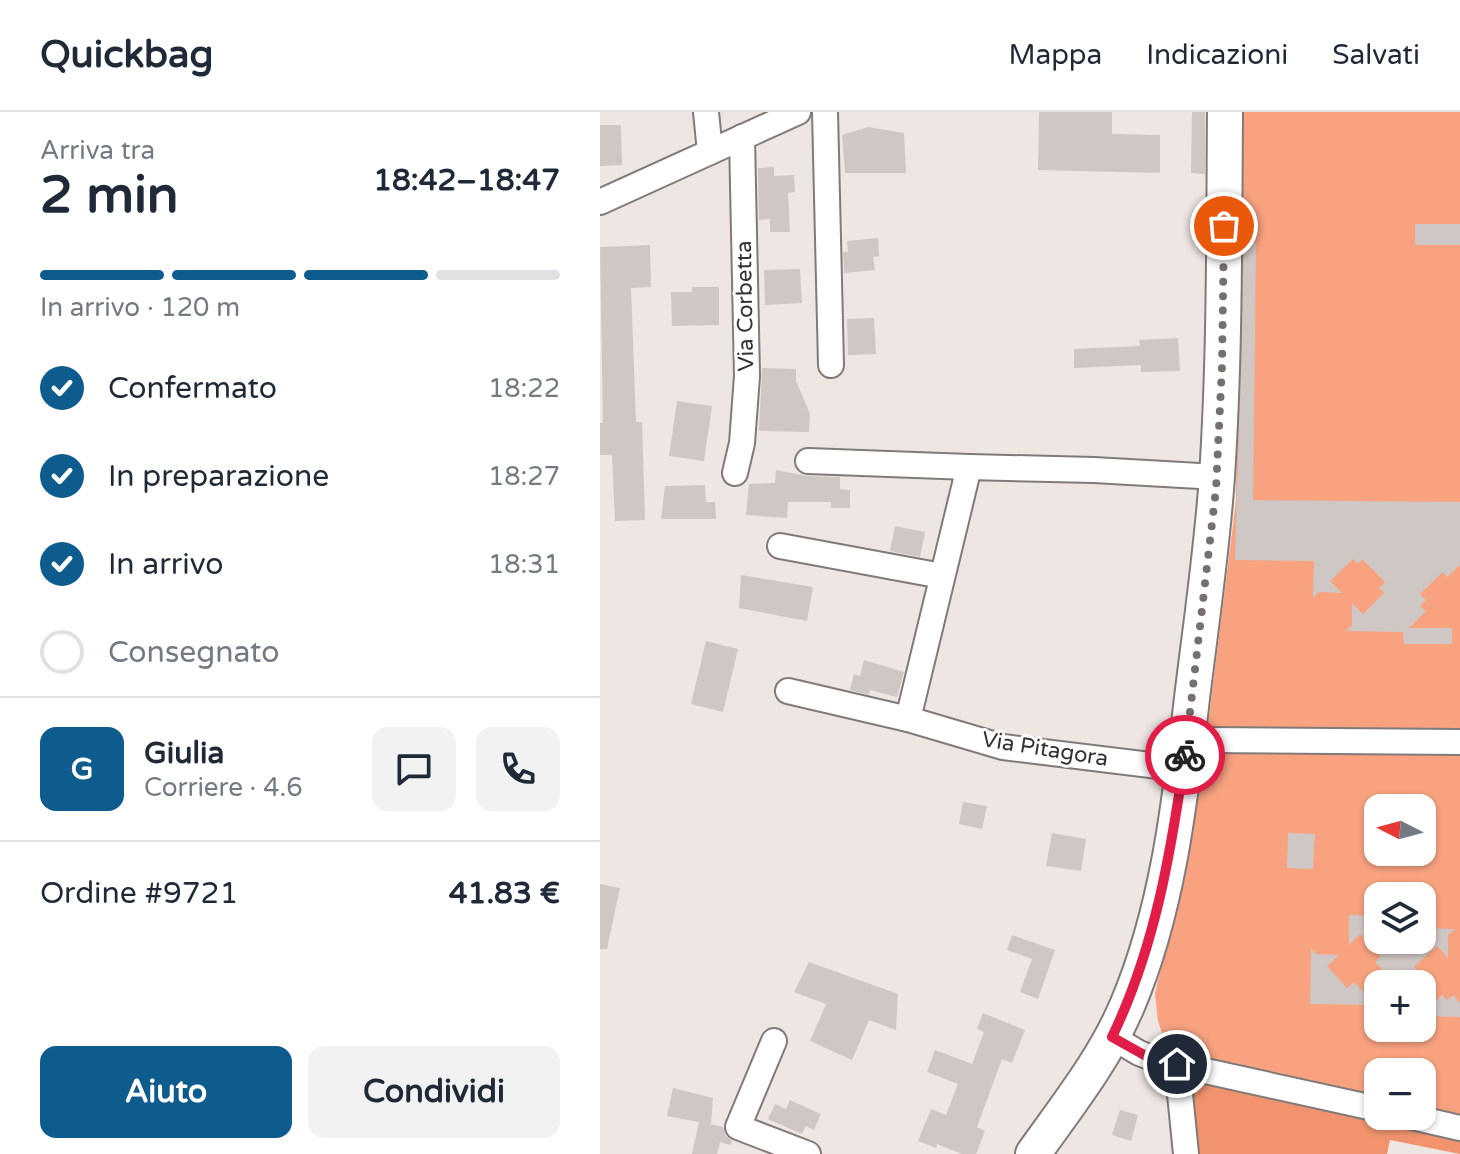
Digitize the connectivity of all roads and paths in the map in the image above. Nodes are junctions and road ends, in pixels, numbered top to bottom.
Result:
1 (706, 112) edge
2 (798, 112) edge
3 (825, 112) edge
4 (1225, 112) edge
5 (742, 137) junction
6 (710, 152) junction
7 (600, 202) edge
8 (831, 365) dead end
9 (808, 461) dead end
10 (969, 467) junction
11 (735, 473) dead end
12 (1217, 477) junction
13 (780, 546) dead end
14 (942, 576) junction
15 (788, 691) dead end
16 (908, 719) junction
17 (1204, 740) dead end
18 (1460, 742) edge
19 (1183, 769) junction
20 (1112, 1037) junction
21 (774, 1041) dead end
22 (1177, 1064) junction
23 (1364, 1106) edge
24 (1436, 1122) edge
25 (1460, 1128) edge
26 (808, 1154) edge
27 (1033, 1154) edge
28 (1186, 1154) edge

1 - 6 street
2 - 5 street
3 - 8 street
4 - 12 street
5 - 6 street
5 - 11 street, Via Corbetta
6 - 7 street
9 - 10 street
10 - 12 street
10 - 14 street
12 - 19 street
13 - 14 street
14 - 16 street
15 - 16 street, Via Pitagora
16 - 19 street, Via Pitagora
17 - 18 street
19 - 20 street
20 - 22 street
20 - 27 street
21 - 26 street
22 - 23 street
22 - 28 street
24 - 25 street

